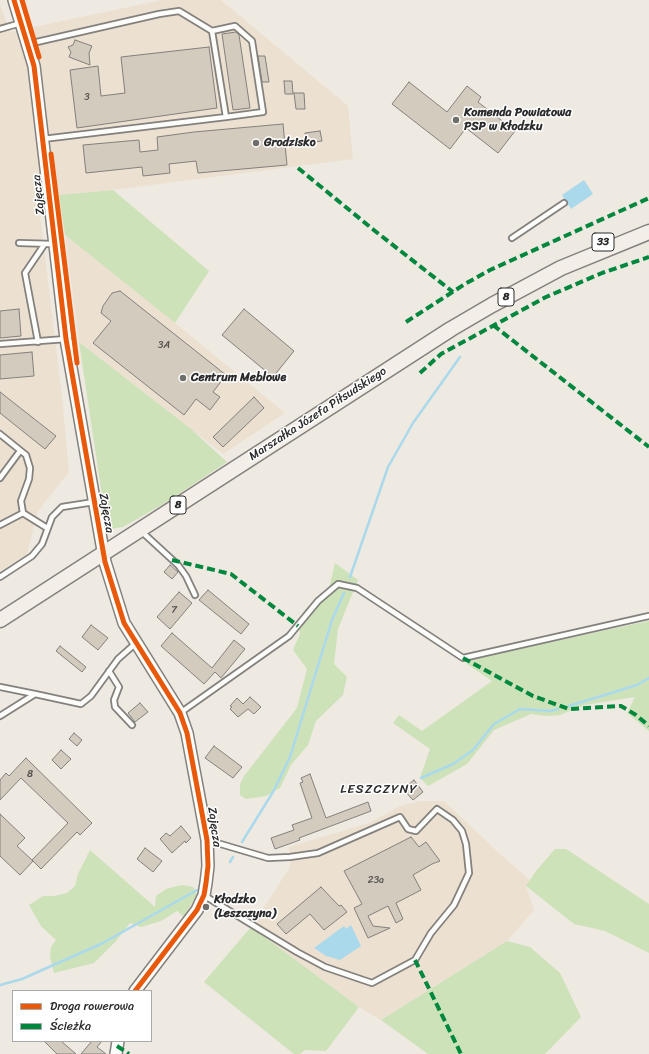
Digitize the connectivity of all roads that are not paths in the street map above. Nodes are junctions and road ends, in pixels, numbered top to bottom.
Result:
1 (14, 0) edge
2 (21, 23) junction
3 (0, 29) edge
4 (212, 31) junction
5 (28, 44) junction
6 (226, 117) junction
7 (43, 139) junction
8 (564, 203) dead end
9 (649, 222) edge
10 (649, 232) edge
11 (512, 238) dead end
12 (19, 243) dead end
13 (49, 245) junction
14 (561, 268) junction
15 (66, 339) junction
16 (38, 342) junction
17 (0, 344) edge
18 (0, 434) edge
19 (20, 451) junction
20 (0, 478) edge
21 (94, 502) junction
22 (23, 513) junction
23 (0, 525) edge
24 (47, 528) junction
25 (140, 530) junction
26 (103, 553) junction
27 (0, 577) edge
28 (195, 595) dead end
29 (649, 616) edge
30 (0, 620) edge
31 (136, 643) junction
32 (109, 671) junction
33 (0, 687) edge
34 (35, 694) junction
35 (180, 713) junction
36 (0, 716) edge
37 (132, 725) dead end
38 (207, 840) junction
39 (204, 895) junction
40 (137, 990) edge
41 (118, 1042) edge
42 (116, 1054) edge

1 - 2 street, Zajęcza
2 - 3 lane
2 - 5 street, Zajęcza
4 - 5 lane
4 - 6 lane
4 - 6 lane
5 - 7 street, Zajęcza
6 - 7 lane
7 - 13 street, Zajęcza
8 - 11 lane
9 - 14 highway, 33
10 - 14 highway, Marszałka Józefa Piłsudskiego / 8
12 - 13 lane
13 - 15 street, Zajęcza
13 - 16 lane
14 - 25 highway, Marszałka Józefa Piłsudskiego / 8
15 - 16 lane
15 - 21 street, Zajęcza
16 - 17 lane
18 - 19 lane
19 - 20 lane
19 - 22 lane
21 - 24 lane
21 - 26 street, Zajęcza
22 - 23 lane
22 - 24 lane
24 - 27 lane
25 - 26 highway, Marszałka Józefa Piłsudskiego / 8
25 - 28 lane
26 - 30 highway, Marszałka Józefa Piłsudskiego / 8
26 - 31 street, Zajęcza
29 - 35 lane
31 - 32 lane
31 - 35 street, Zajęcza
32 - 34 lane
32 - 37 lane
33 - 34 lane
34 - 36 lane
35 - 38 street, Zajęcza
38 - 39 street, Zajęcza
38 - 39 lane
39 - 40 street, Zajęcza
41 - 42 street

